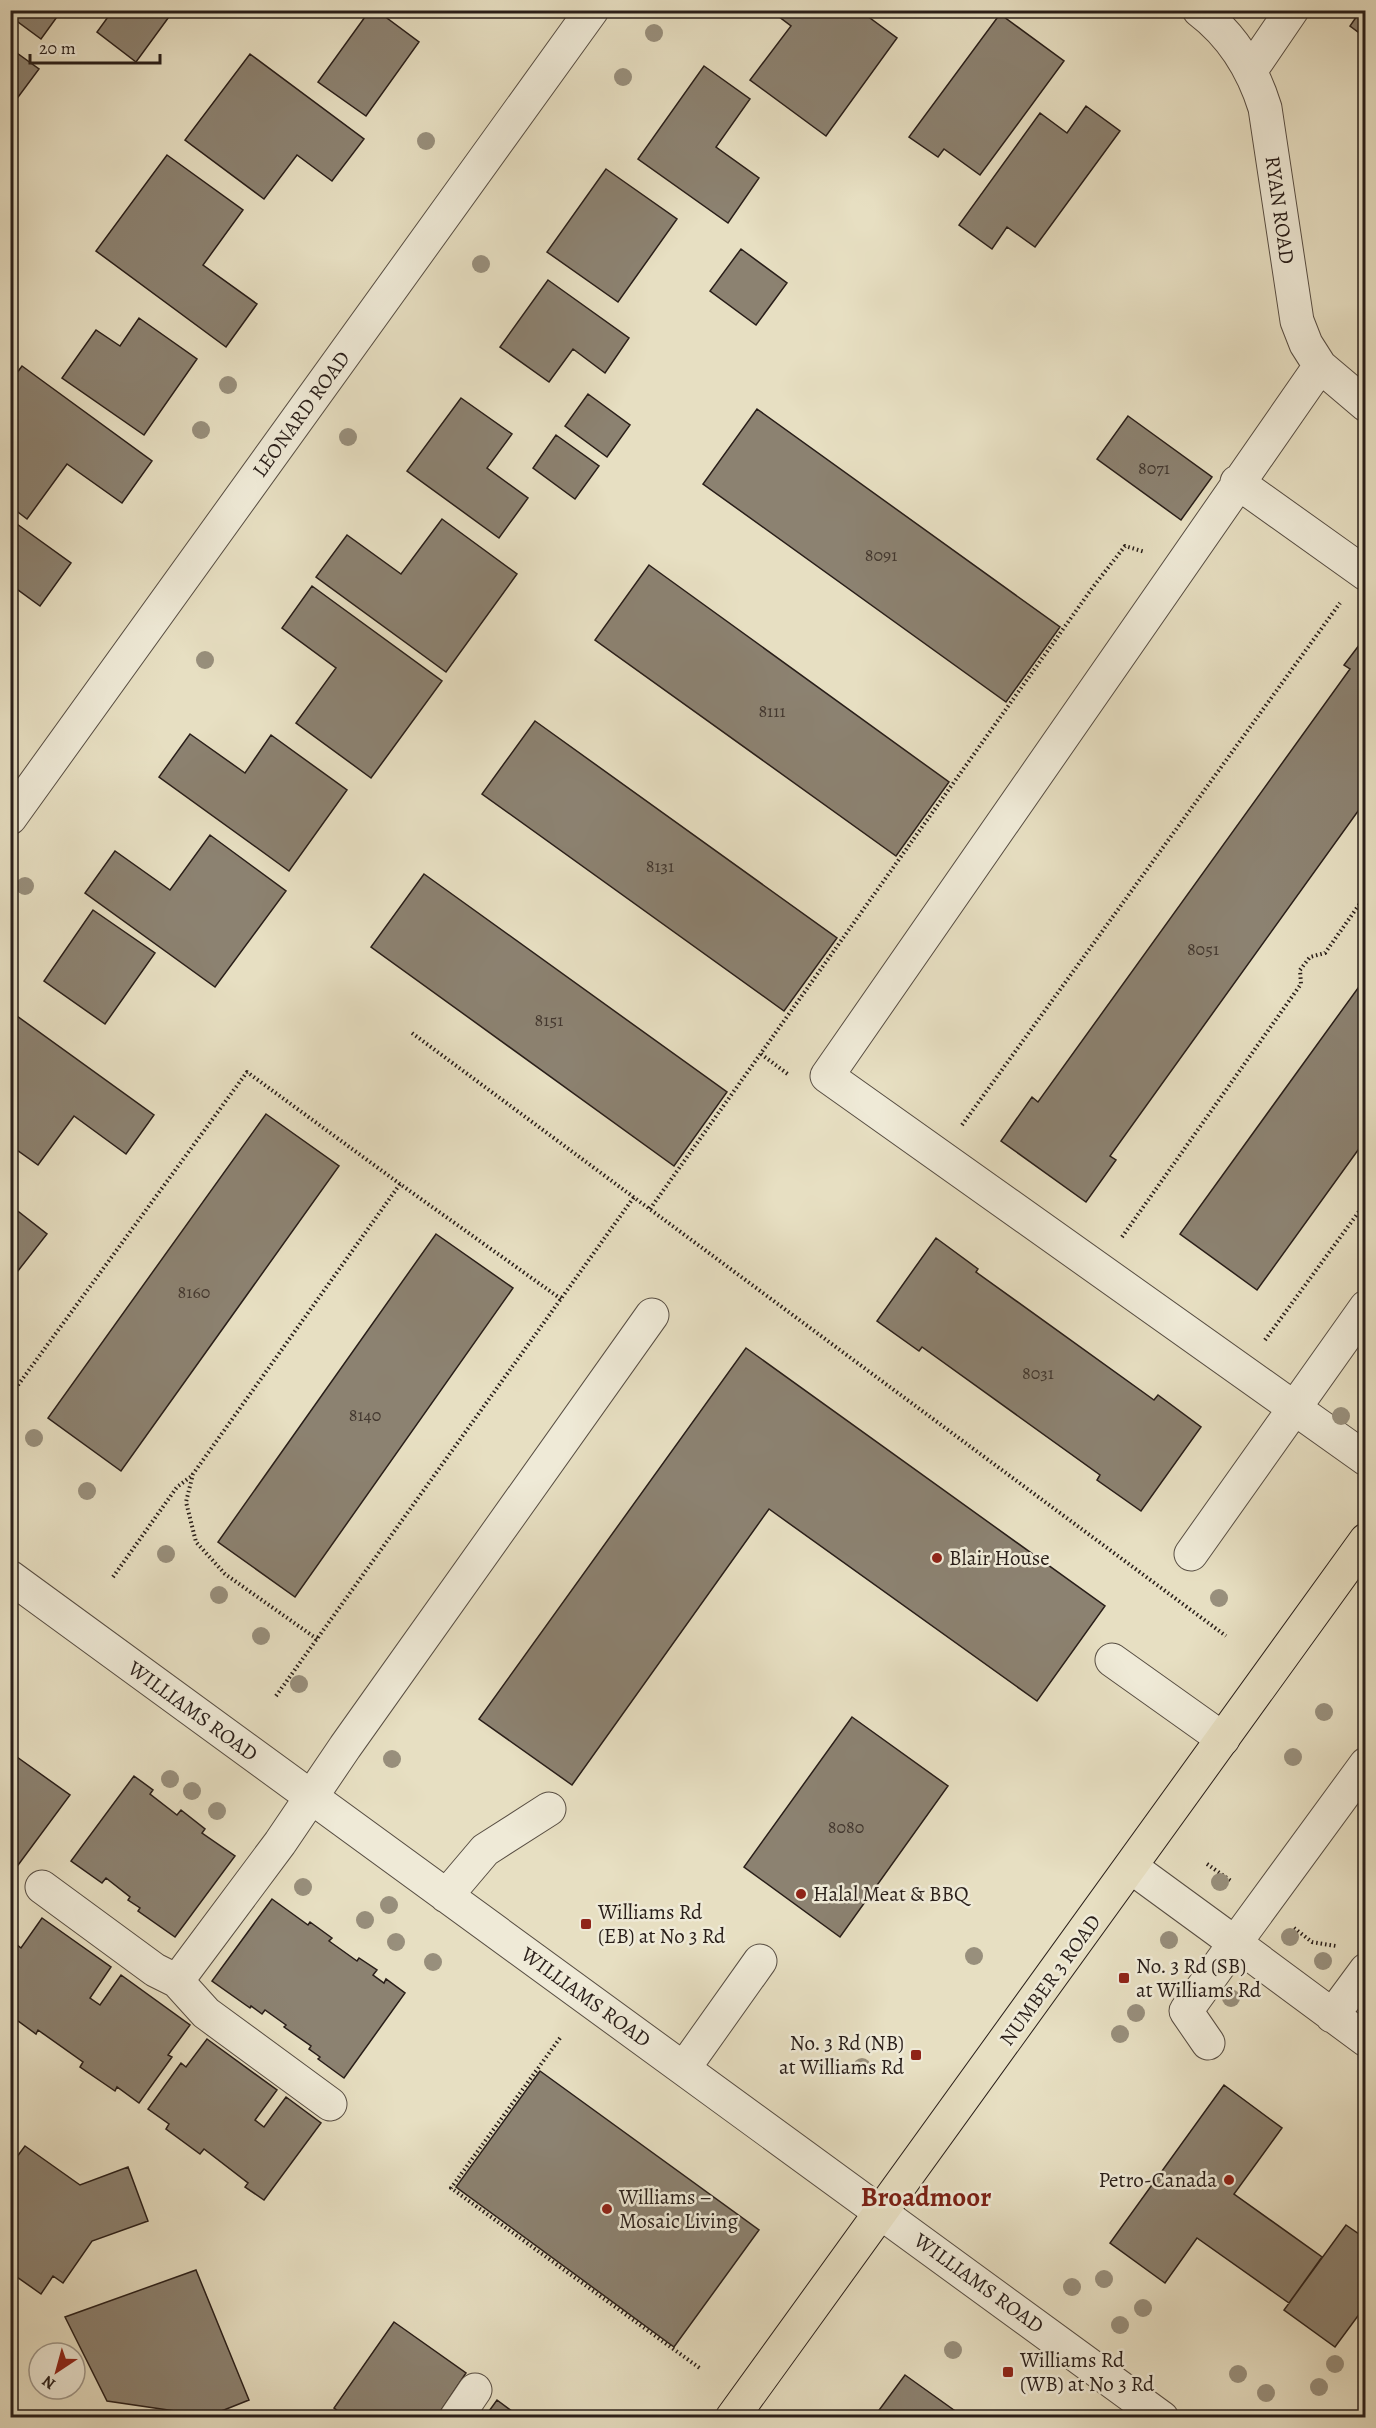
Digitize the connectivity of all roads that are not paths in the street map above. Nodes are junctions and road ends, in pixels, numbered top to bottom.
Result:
1 (592, 10) edge
2 (1199, 10) edge
3 (1292, 10) edge
4 (1251, 70) junction
5 (1320, 366) junction
6 (1365, 405) edge
7 (1238, 482) junction
8 (1365, 574) edge
9 (10, 818) edge
10 (1365, 1307) edge
11 (652, 1315) dead end
12 (1295, 1409) junction
13 (1365, 1460) edge
14 (1365, 1540) edge
15 (1191, 1554) dead end
16 (10, 1576) edge
17 (1113, 1660) dead end
18 (1223, 1739) junction
19 (1365, 1764) edge
20 (312, 1799) junction
21 (549, 1809) dead end
22 (1131, 1867) junction
23 (42, 1887) dead end
24 (446, 1896) junction
25 (1235, 1943) junction
26 (760, 1961) dead end
27 (1365, 1970) edge
28 (177, 1981) junction
29 (1332, 2016) junction
30 (1365, 2040) edge
31 (1208, 2043) dead end
32 (684, 2068) junction
33 (330, 2104) dead end
34 (882, 2213) junction
35 (475, 2390) dead end
36 (456, 2418) edge
37 (732, 2418) edge
38 (1162, 2418) edge

1 - 9 street, LEONARD ROAD
2 - 4 street, RYAN ROAD
3 - 4 street
4 - 5 street, RYAN ROAD
5 - 6 street, RYAN ROAD
5 - 7 street
7 - 8 street
7 - 12 street
10 - 12 street
11 - 20 street
12 - 13 street
12 - 15 street
14 - 18 main road, NUMBER 3 ROAD
16 - 20 street, WILLIAMS ROAD
17 - 18 street
18 - 22 main road, NUMBER 3 ROAD
19 - 25 street
20 - 24 street, WILLIAMS ROAD
20 - 28 street
21 - 24 street
22 - 25 street
22 - 34 main road, NUMBER 3 ROAD
23 - 28 street
24 - 32 street, WILLIAMS ROAD
25 - 29 street
25 - 31 street
26 - 32 street
27 - 29 street
28 - 33 street
29 - 30 street
32 - 34 street, WILLIAMS ROAD
34 - 37 main road, NUMBER 3 ROAD
34 - 38 street, WILLIAMS ROAD
35 - 36 street

